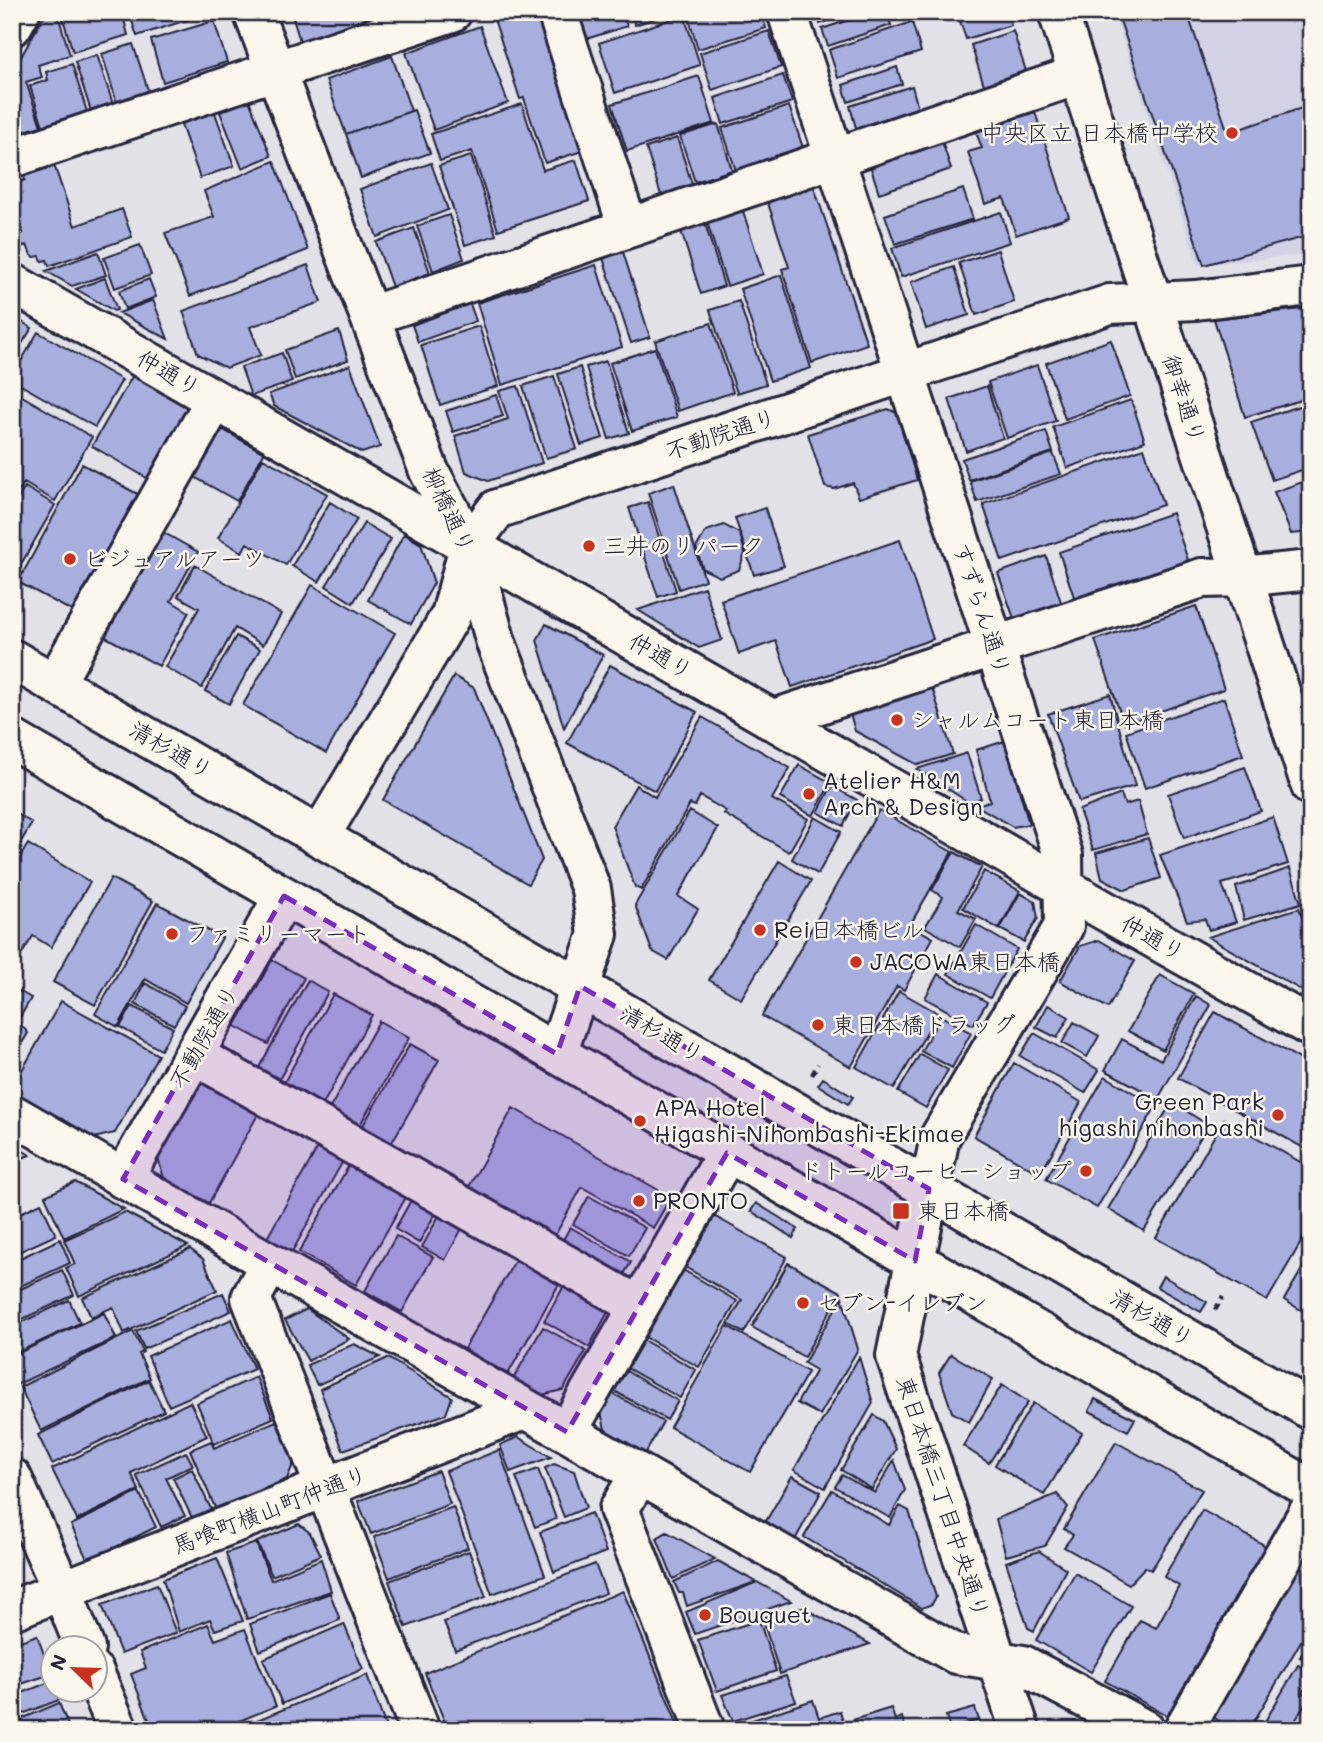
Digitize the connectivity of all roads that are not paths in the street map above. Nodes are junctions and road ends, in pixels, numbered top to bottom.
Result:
1 (20, 12) edge
2 (253, 12) edge
3 (452, 12) edge
4 (557, 12) edge
5 (787, 12) edge
6 (1058, 12) edge
7 (391, 22) edge
8 (12, 26) edge
9 (275, 70) junction
10 (1078, 75) junction
11 (12, 158) edge
12 (835, 158) junction
13 (628, 228) junction
14 (12, 283) edge
15 (1311, 286) edge
16 (1152, 302) junction
17 (370, 316) junction
18 (905, 372) junction
19 (215, 400) junction
20 (469, 545) junction
21 (1311, 570) edge
22 (1242, 577) junction
23 (995, 646) junction
24 (12, 659) edge
25 (55, 683) junction
26 (771, 720) junction
27 (12, 739) edge
28 (1311, 786) edge
29 (320, 836) junction
30 (1064, 887) junction
31 (284, 896) junction
32 (580, 986) junction
33 (1311, 1027) edge
34 (557, 1054) junction
35 (194, 1055) junction
36 (12, 1114) edge
37 (727, 1153) junction
38 (123, 1179) junction
39 (929, 1189) junction
40 (915, 1261) junction
41 (270, 1263) junction
42 (639, 1306) junction
43 (526, 1409) junction
44 (1311, 1410) edge
45 (567, 1432) junction
46 (640, 1474) junction
47 (12, 1478) edge
48 (326, 1488) junction
49 (1311, 1489) edge
50 (1311, 1508) edge
51 (62, 1590) junction
52 (12, 1610) edge
53 (80, 1634) edge
54 (998, 1662) junction
55 (107, 1704) edge
56 (118, 1730) edge
57 (420, 1730) edge
58 (705, 1730) edge
59 (1020, 1730) edge
60 (1145, 1730) edge
61 (1183, 1730) edge

1 - 8 street
2 - 9 street, 柳橋通り
3 - 7 street
4 - 13 street
5 - 12 street, すずらん通り
6 - 10 street, 御幸通り
7 - 9 street
9 - 11 street
9 - 17 street, 柳橋通り
10 - 12 street
10 - 16 street, 御幸通り
12 - 13 street
12 - 18 street, すずらん通り
13 - 17 street
14 - 19 street, 仲通り
15 - 16 street, 不動院通り
16 - 18 street, 不動院通り
16 - 22 street, 御幸通り
17 - 20 street, 柳橋通り
18 - 20 street, 不動院通り
18 - 23 street, すずらん通り
19 - 20 street, 仲通り
19 - 25 street
20 - 26 street, 仲通り
20 - 29 street, 不動院通り
20 - 32 street, 柳橋通り
21 - 22 street
22 - 23 street
22 - 28 street, 御幸通り
23 - 26 street
23 - 30 street, すずらん通り
24 - 25 street, 清杉通り
25 - 29 street, 清杉通り
26 - 30 street, 仲通り
27 - 31 street
29 - 32 street, 清杉通り
30 - 33 street, 仲通り
30 - 39 street, すずらん通り
31 - 34 street
31 - 35 street, 不動院通り
32 - 34 street, 柳橋通り
32 - 39 street, 清杉通り
34 - 37 street
35 - 38 street, 不動院通り
35 - 42 street
36 - 38 street
37 - 40 street
37 - 42 street
38 - 41 street
39 - 40 street, 東日本橋三丁目中央通り
39 - 44 street, 清杉通り
40 - 49 street
40 - 54 street, 東日本橋三丁目中央通り
41 - 43 street
41 - 48 street
42 - 45 street
43 - 45 street
43 - 48 street, 馬喰町横山町仲通り
45 - 46 street
46 - 54 street
46 - 58 street
47 - 51 street
48 - 51 street, 馬喰町横山町仲通り
48 - 57 street
50 - 61 street
51 - 52 street, 馬喰町横山町仲通り
51 - 53 street
54 - 59 street, 東日本橋三丁目中央通り
54 - 60 street
55 - 56 street

